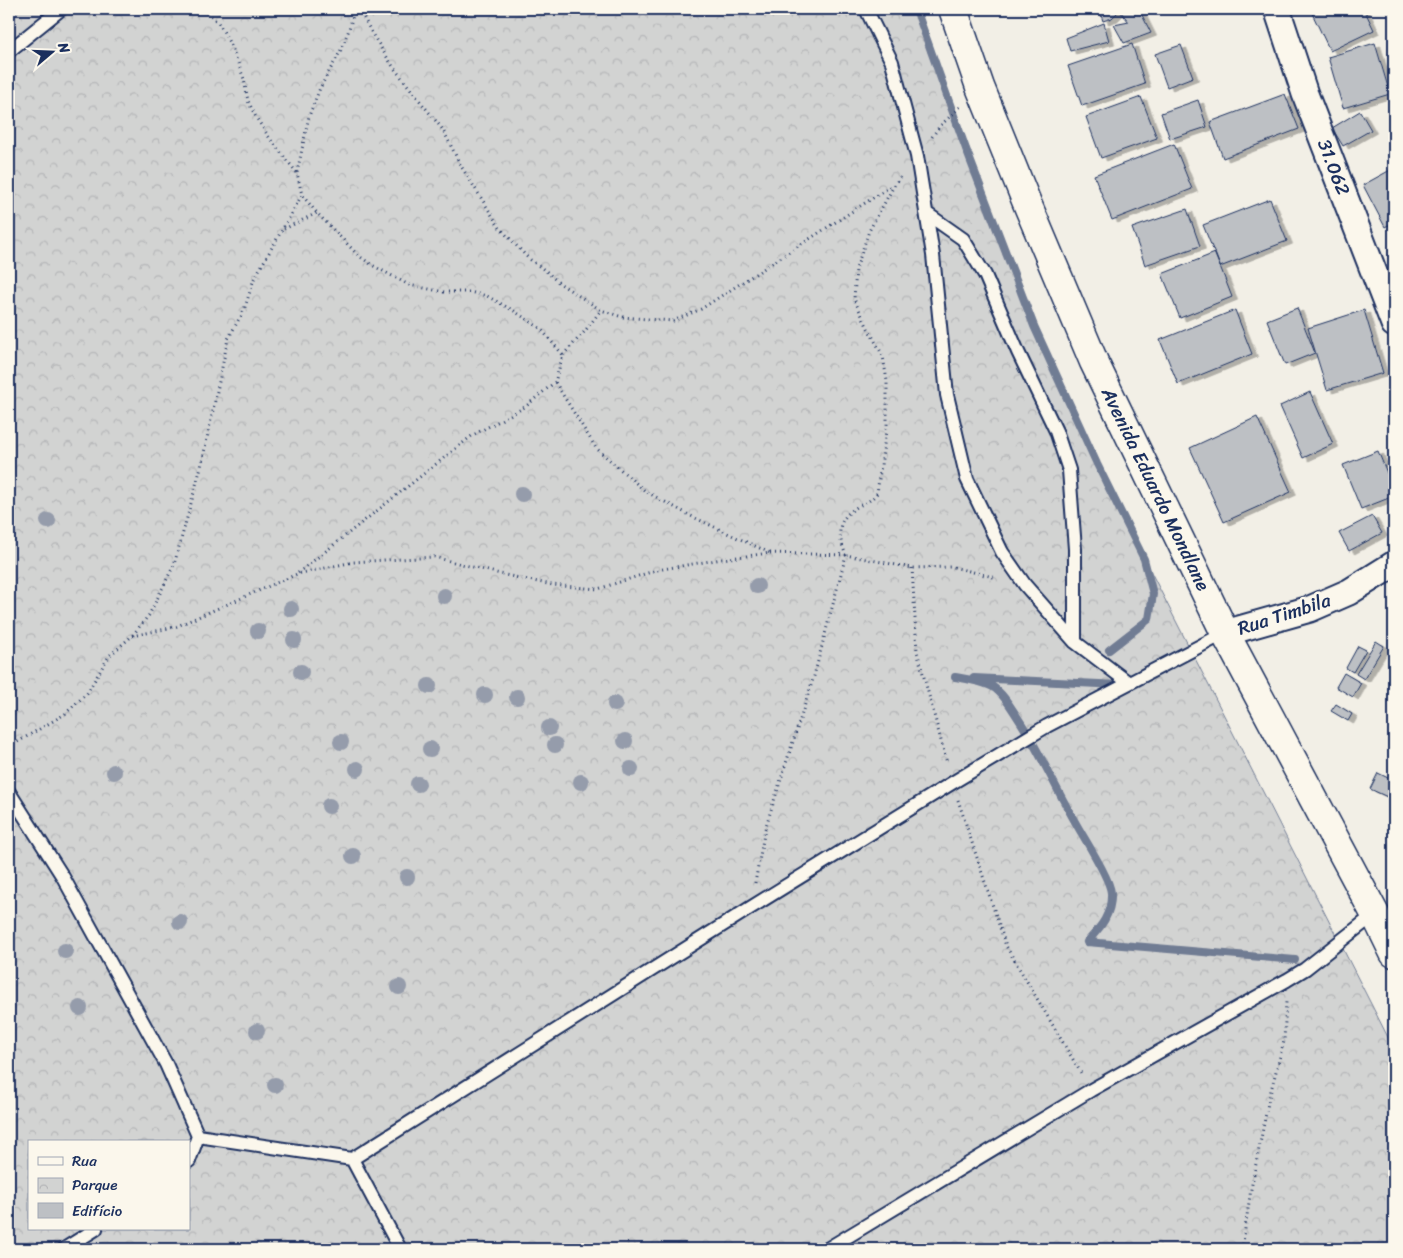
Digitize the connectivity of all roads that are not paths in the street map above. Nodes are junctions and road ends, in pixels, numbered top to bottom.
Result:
1 (61, 9) edge
2 (866, 9) edge
3 (953, 9) edge
4 (1276, 9) edge
5 (9, 51) edge
6 (926, 213) junction
7 (1394, 324) edge
8 (1394, 564) edge
9 (1225, 632) junction
10 (1075, 642) junction
11 (1129, 683) junction
12 (9, 792) edge
13 (1375, 914) junction
14 (1394, 953) edge
15 (198, 1136) junction
16 (190, 1158) edge
17 (352, 1158) junction
18 (94, 1230) edge
19 (64, 1249) edge
20 (400, 1249) edge
21 (828, 1249) edge

1 - 5 lane
2 - 6 lane
3 - 9 main road, Avenida Eduardo Mondlane
4 - 7 street, 31.062
6 - 10 lane
6 - 10 lane
8 - 9 street, Rua Timbila
9 - 11 lane
9 - 13 main road, Avenida Eduardo Mondlane
10 - 11 lane
11 - 17 lane
12 - 15 lane
13 - 14 main road, Avenida Eduardo Mondlane
13 - 21 lane
15 - 16 lane
15 - 17 lane
17 - 20 lane
18 - 19 lane

